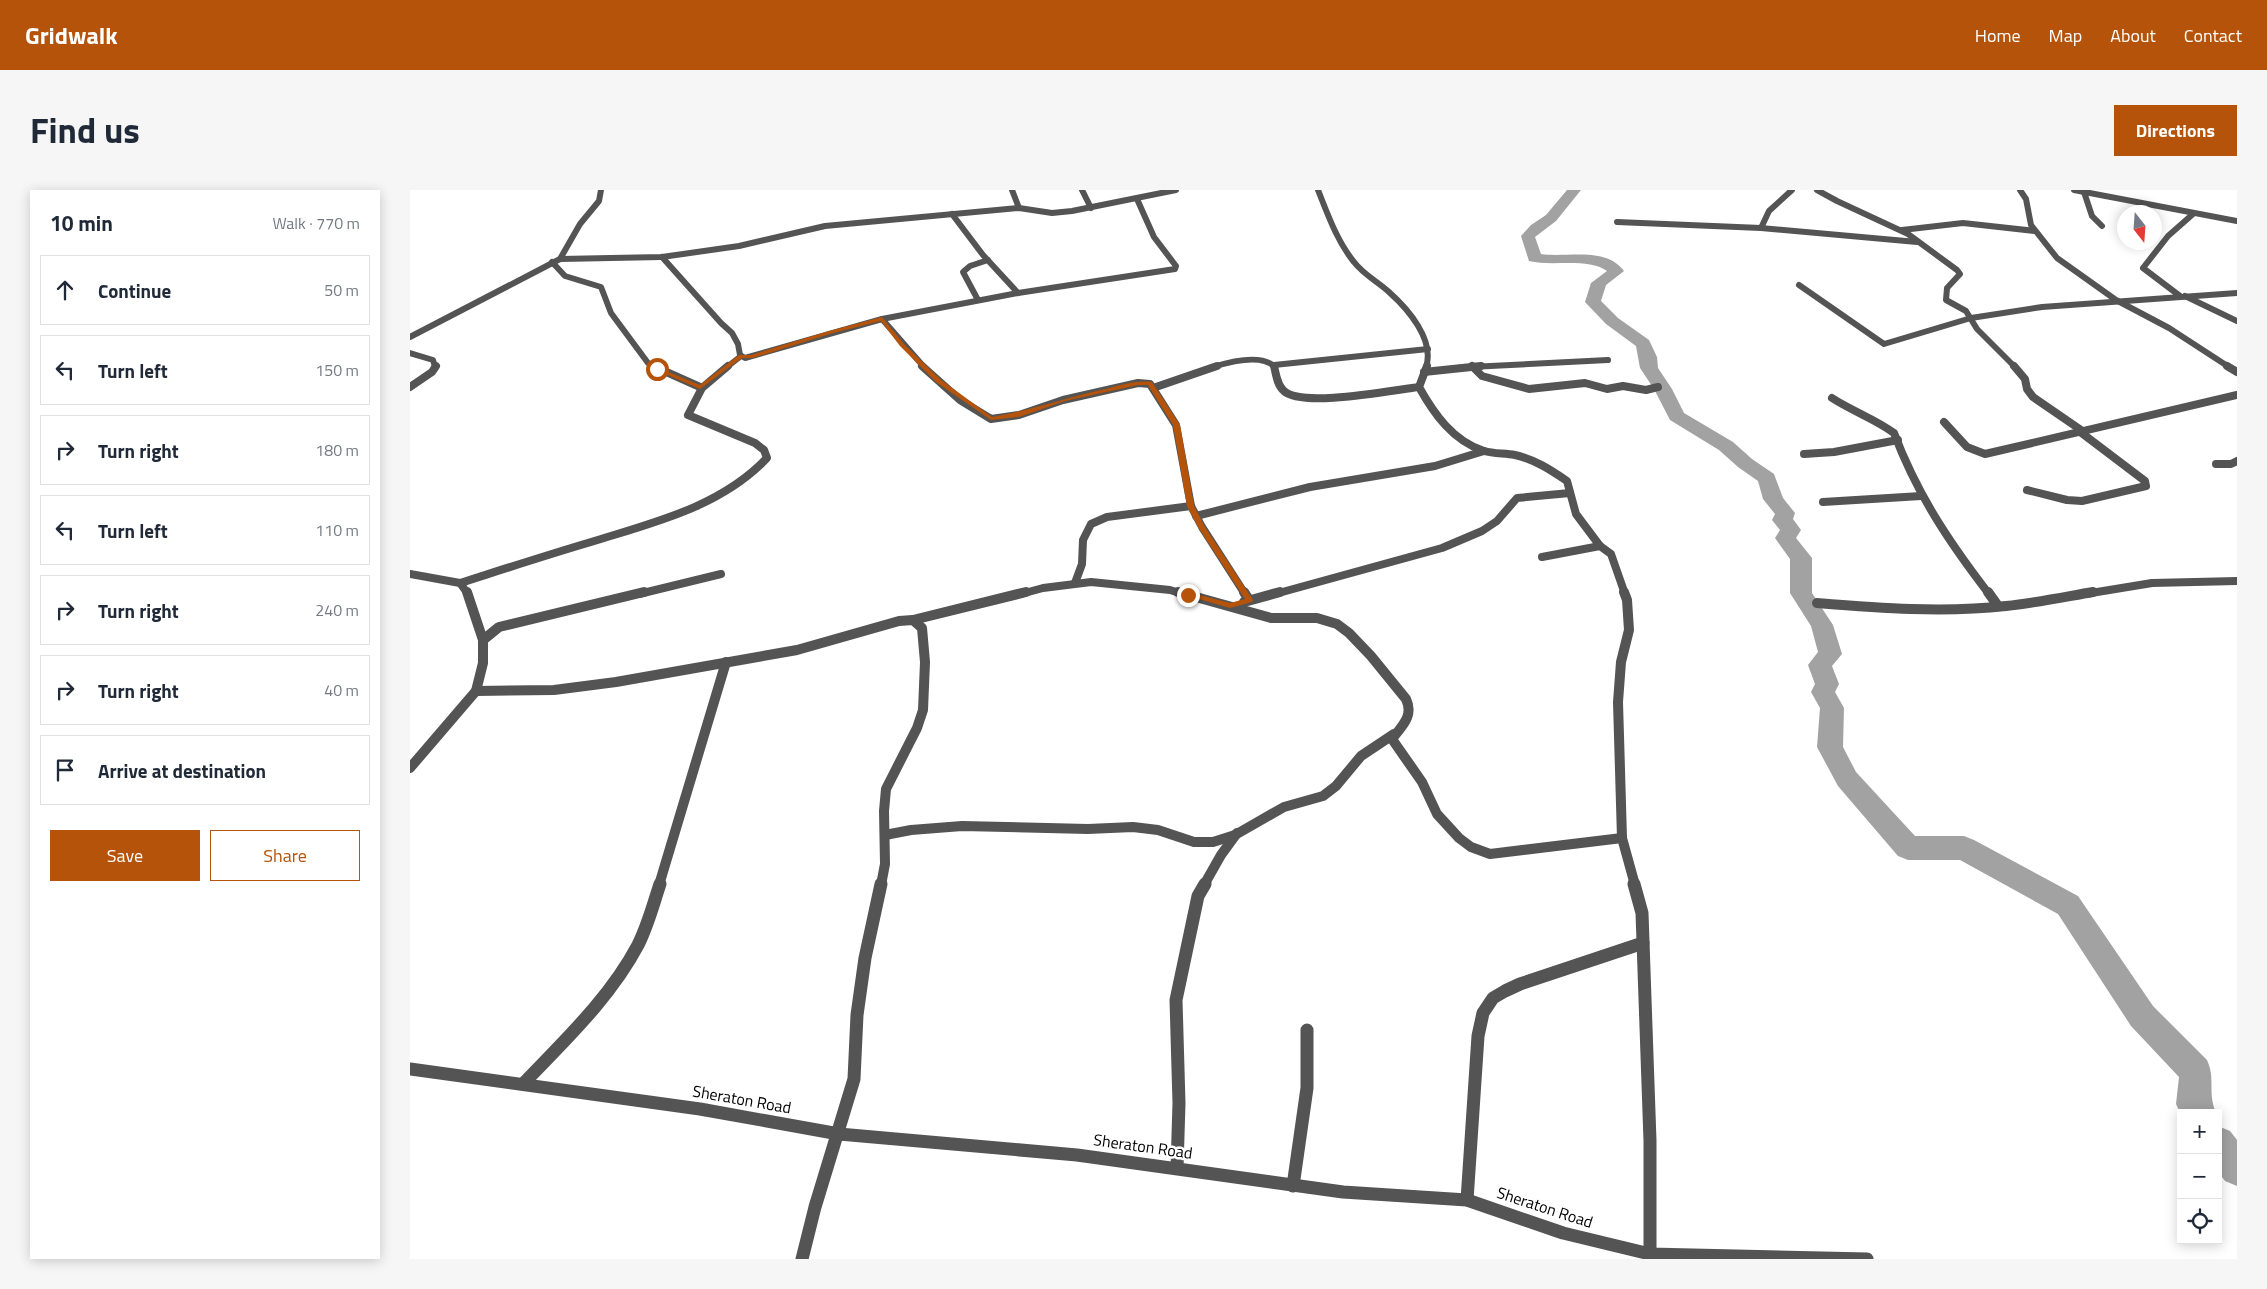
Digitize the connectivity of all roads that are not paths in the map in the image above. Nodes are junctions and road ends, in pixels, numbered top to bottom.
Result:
1 (601, 190) edge
2 (1012, 190) edge
3 (1082, 190) edge
4 (1176, 190) edge
5 (1318, 190) edge
6 (1792, 190) edge
7 (1817, 190) edge
8 (2020, 190) edge
9 (2074, 190) edge
10 (2084, 192) junction
11 (1137, 199) junction
12 (1019, 208) junction
13 (1091, 208) junction
14 (952, 214) junction
15 (2193, 214) junction
16 (2237, 221) edge
17 (1617, 222) dead end
18 (2102, 226) dead end
19 (1761, 228) junction
20 (1901, 230) junction
21 (2035, 231) junction
22 (1923, 243) junction
23 (662, 256) junction
24 (560, 259) junction
25 (988, 260) junction
26 (552, 262) junction
27 (1799, 285) dead end
28 (1018, 293) junction
29 (2237, 293) edge
30 (2182, 296) junction
31 (978, 300) junction
32 (2116, 300) junction
33 (1971, 318) junction
34 (882, 319) junction
35 (2237, 321) edge
36 (410, 338) edge
37 (1428, 349) junction
38 (410, 353) edge
39 (741, 356) junction
40 (1608, 360) dead end
41 (1274, 365) junction
42 (1472, 366) junction
43 (1424, 372) junction
44 (2237, 372) edge
45 (410, 387) edge
46 (700, 387) junction
47 (1419, 387) junction
48 (1658, 387) dead end
49 (1153, 388) junction
50 (2237, 394) edge
51 (1832, 398) dead end
52 (1944, 422) dead end
53 (2080, 430) junction
54 (1898, 440) junction
55 (1484, 451) junction
56 (1804, 454) dead end
57 (2237, 461) edge
58 (2216, 464) dead end
59 (2027, 490) dead end
60 (1570, 493) junction
61 (1921, 496) junction
62 (1823, 502) dead end
63 (1190, 506) junction
64 (1196, 516) junction
65 (1600, 546) junction
66 (1542, 557) dead end
67 (410, 574) edge
68 (721, 574) dead end
69 (2237, 581) edge
70 (460, 583) junction
71 (1074, 583) junction
72 (1249, 600) junction
73 (1817, 603) dead end
74 (1230, 606) junction
75 (1998, 606) junction
76 (913, 620) junction
77 (483, 640) junction
78 (726, 662) junction
79 (476, 691) junction
80 (1394, 734) junction
81 (410, 768) edge
82 (1237, 833) junction
83 (885, 835) junction
84 (1622, 838) junction
85 (1643, 943) junction
86 (1307, 1030) dead end
87 (410, 1069) edge
88 (523, 1084) junction
89 (839, 1134) junction
90 (1177, 1168) junction
91 (1293, 1186) junction
92 (1467, 1200) junction
93 (1650, 1256) edge
94 (802, 1259) edge
95 (1867, 1259) edge

1 - 24 street
2 - 12 street
3 - 13 street
4 - 11 street
5 - 37 street
6 - 19 street
7 - 20 street
8 - 21 street
9 - 10 street
10 - 15 street
10 - 18 street
11 - 13 street
11 - 28 street
12 - 13 street
12 - 14 street
14 - 23 street
14 - 25 street
15 - 16 street
15 - 30 street
17 - 19 street
19 - 22 street
20 - 21 street
20 - 22 street
21 - 32 street
22 - 33 street
23 - 24 street
23 - 39 street
24 - 26 street
25 - 28 street
25 - 31 street
26 - 36 street
26 - 46 street
27 - 33 street
28 - 31 street
29 - 30 street
30 - 32 street
30 - 35 street
31 - 34 street
32 - 33 street
32 - 44 street
33 - 53 street
34 - 39 street
34 - 49 street
37 - 41 street
37 - 43 street
38 - 45 street
39 - 46 street
40 - 42 street
41 - 47 street
41 - 49 street
42 - 43 street
42 - 48 street
43 - 47 street
46 - 70 street
47 - 55 street
49 - 63 street
50 - 53 street
51 - 54 street
52 - 53 street
53 - 59 street
54 - 56 street
54 - 61 street
55 - 60 street
55 - 64 street
57 - 58 street
60 - 65 street
60 - 72 street
61 - 62 street
61 - 75 street
63 - 64 street
63 - 71 street
64 - 72 street
65 - 66 street
65 - 84 street
67 - 70 street
68 - 77 street
69 - 75 street
70 - 77 street
71 - 74 street
71 - 76 street
72 - 74 street
73 - 75 street
74 - 80 street
76 - 78 street
76 - 83 street
77 - 79 street
78 - 79 street
78 - 88 street
79 - 81 street
80 - 82 street
80 - 84 street
82 - 83 street
82 - 90 street
83 - 89 street
84 - 85 street
85 - 92 street
85 - 93 street
86 - 91 street
87 - 88 street, Sheraton Road
88 - 89 street, Sheraton Road
89 - 90 street, Sheraton Road
89 - 94 street
90 - 91 street, Sheraton Road
91 - 92 street, Sheraton Road
92 - 93 street, Sheraton Road
93 - 95 street, Sheraton Road

